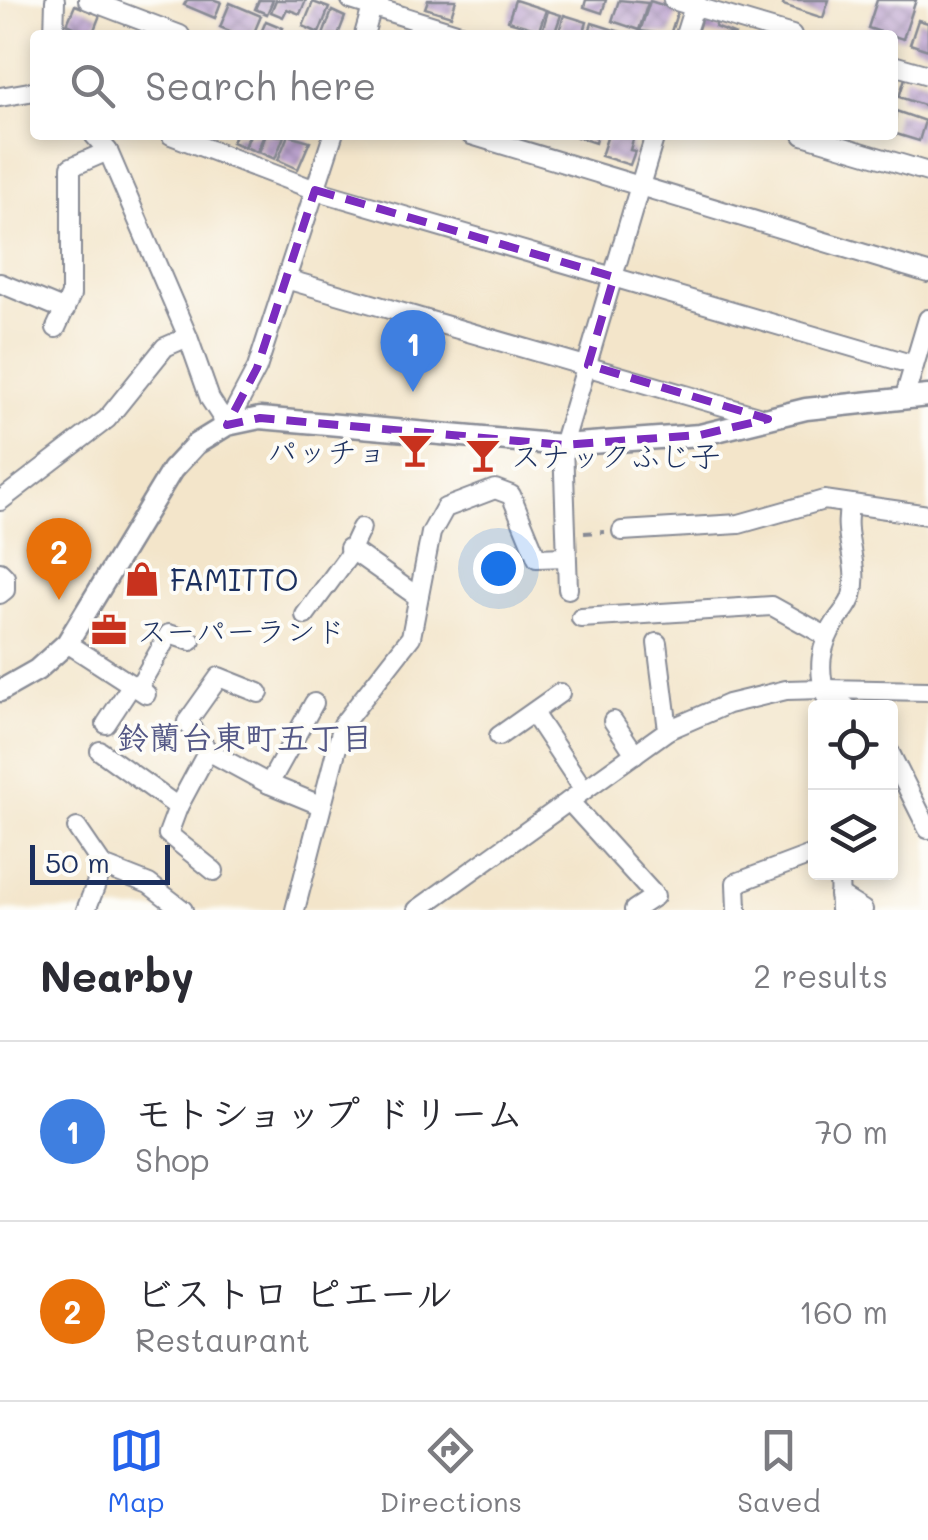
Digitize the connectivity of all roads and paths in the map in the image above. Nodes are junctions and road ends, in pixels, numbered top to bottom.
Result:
1 (55, 0) edge
2 (88, 0) edge
3 (351, 0) edge
4 (673, 0) edge
5 (695, 3) edge
6 (373, 4) edge
7 (54, 30) edge
8 (155, 30) edge
9 (365, 30) edge
10 (448, 30) edge
11 (687, 30) edge
12 (777, 30) edge
13 (898, 67) edge
14 (928, 76) edge
15 (30, 93) edge
16 (0, 97) edge
17 (98, 140) edge
18 (184, 140) edge
19 (331, 140) edge
20 (488, 140) edge
21 (653, 140) edge
22 (820, 140) edge
23 (108, 151) junction
24 (928, 172) edge
25 (640, 184) junction
26 (315, 190) junction
27 (928, 273) edge
28 (614, 277) junction
29 (286, 278) junction
30 (0, 283) edge
31 (65, 310) junction
32 (928, 318) edge
33 (56, 328) dead end
34 (188, 337) junction
35 (588, 365) junction
36 (914, 365) junction
37 (905, 396) junction
38 (928, 396) edge
39 (768, 418) junction
40 (227, 425) junction
41 (563, 445) junction
42 (0, 501) edge
43 (850, 504) junction
44 (928, 515) edge
45 (362, 528) dead end
46 (622, 531) joint
47 (565, 533) junction
48 (349, 548) junction
49 (565, 557) junction
50 (0, 572) edge
51 (568, 589) dead end
52 (0, 594) edge
53 (418, 597) junction
54 (306, 616) dead end
55 (581, 618) dead end
56 (826, 636) junction
57 (191, 641) dead end
58 (67, 642) junction
59 (656, 643) dead end
60 (824, 689) junction
61 (140, 690) junction
62 (0, 691) edge
63 (928, 691) edge
64 (259, 693) dead end
65 (560, 693) dead end
66 (827, 700) edge
67 (838, 700) edge
68 (314, 703) dead end
69 (532, 713) junction
70 (613, 721) dead end
71 (106, 724) dead end
72 (668, 730) junction
73 (499, 736) dead end
74 (100, 751) dead end
75 (208, 751) junction
76 (635, 754) junction
77 (898, 769) edge
78 (269, 784) junction
79 (576, 796) junction
80 (320, 805) junction
81 (178, 807) junction
82 (78, 828) dead end
83 (928, 829) edge
84 (808, 855) edge
85 (104, 866) junction
86 (214, 871) dead end
87 (840, 902) edge
88 (86, 910) edge
89 (184, 910) edge
90 (295, 910) edge
91 (416, 910) edge
92 (634, 910) edge
93 (736, 910) edge
94 (863, 910) edge

1 - 7 street
2 - 8 street
3 - 6 street
4 - 5 street
5 - 11 street
5 - 12 street
6 - 9 street
6 - 10 street
13 - 14 street
15 - 16 street
17 - 23 street
18 - 26 street
19 - 26 street
20 - 25 street
21 - 25 street
22 - 24 street
23 - 31 street
23 - 34 street
25 - 27 street
25 - 28 street
26 - 28 street
26 - 29 street
28 - 35 street
28 - 36 street
29 - 35 street
29 - 40 street
30 - 31 street
31 - 33 street
32 - 36 street
34 - 40 street
34 - 42 street
35 - 39 street
35 - 41 street
36 - 37 street
37 - 38 street
37 - 39 street
39 - 41 street
40 - 41 street
40 - 58 street
41 - 47 street
43 - 44 street
43 - 46 street
43 - 56 street
45 - 48 street
46 - 47 path
47 - 49 street
48 - 53 street
48 - 54 street
49 - 51 street
49 - 53 street
50 - 52 street
53 - 80 street
55 - 56 street
56 - 60 street
57 - 61 street
58 - 61 street
58 - 62 street
59 - 72 street
60 - 63 street
60 - 66 street
60 - 67 street
60 - 72 street
61 - 71 street
64 - 75 street
65 - 69 street
68 - 78 street
69 - 73 street
69 - 79 street
70 - 76 street
72 - 76 street
74 - 81 street
75 - 78 street
75 - 81 street
76 - 79 street
77 - 83 street
78 - 80 street
79 - 91 street
79 - 92 street
80 - 90 street
81 - 86 street
82 - 85 street
84 - 93 street
85 - 88 street
85 - 89 street
87 - 94 street

